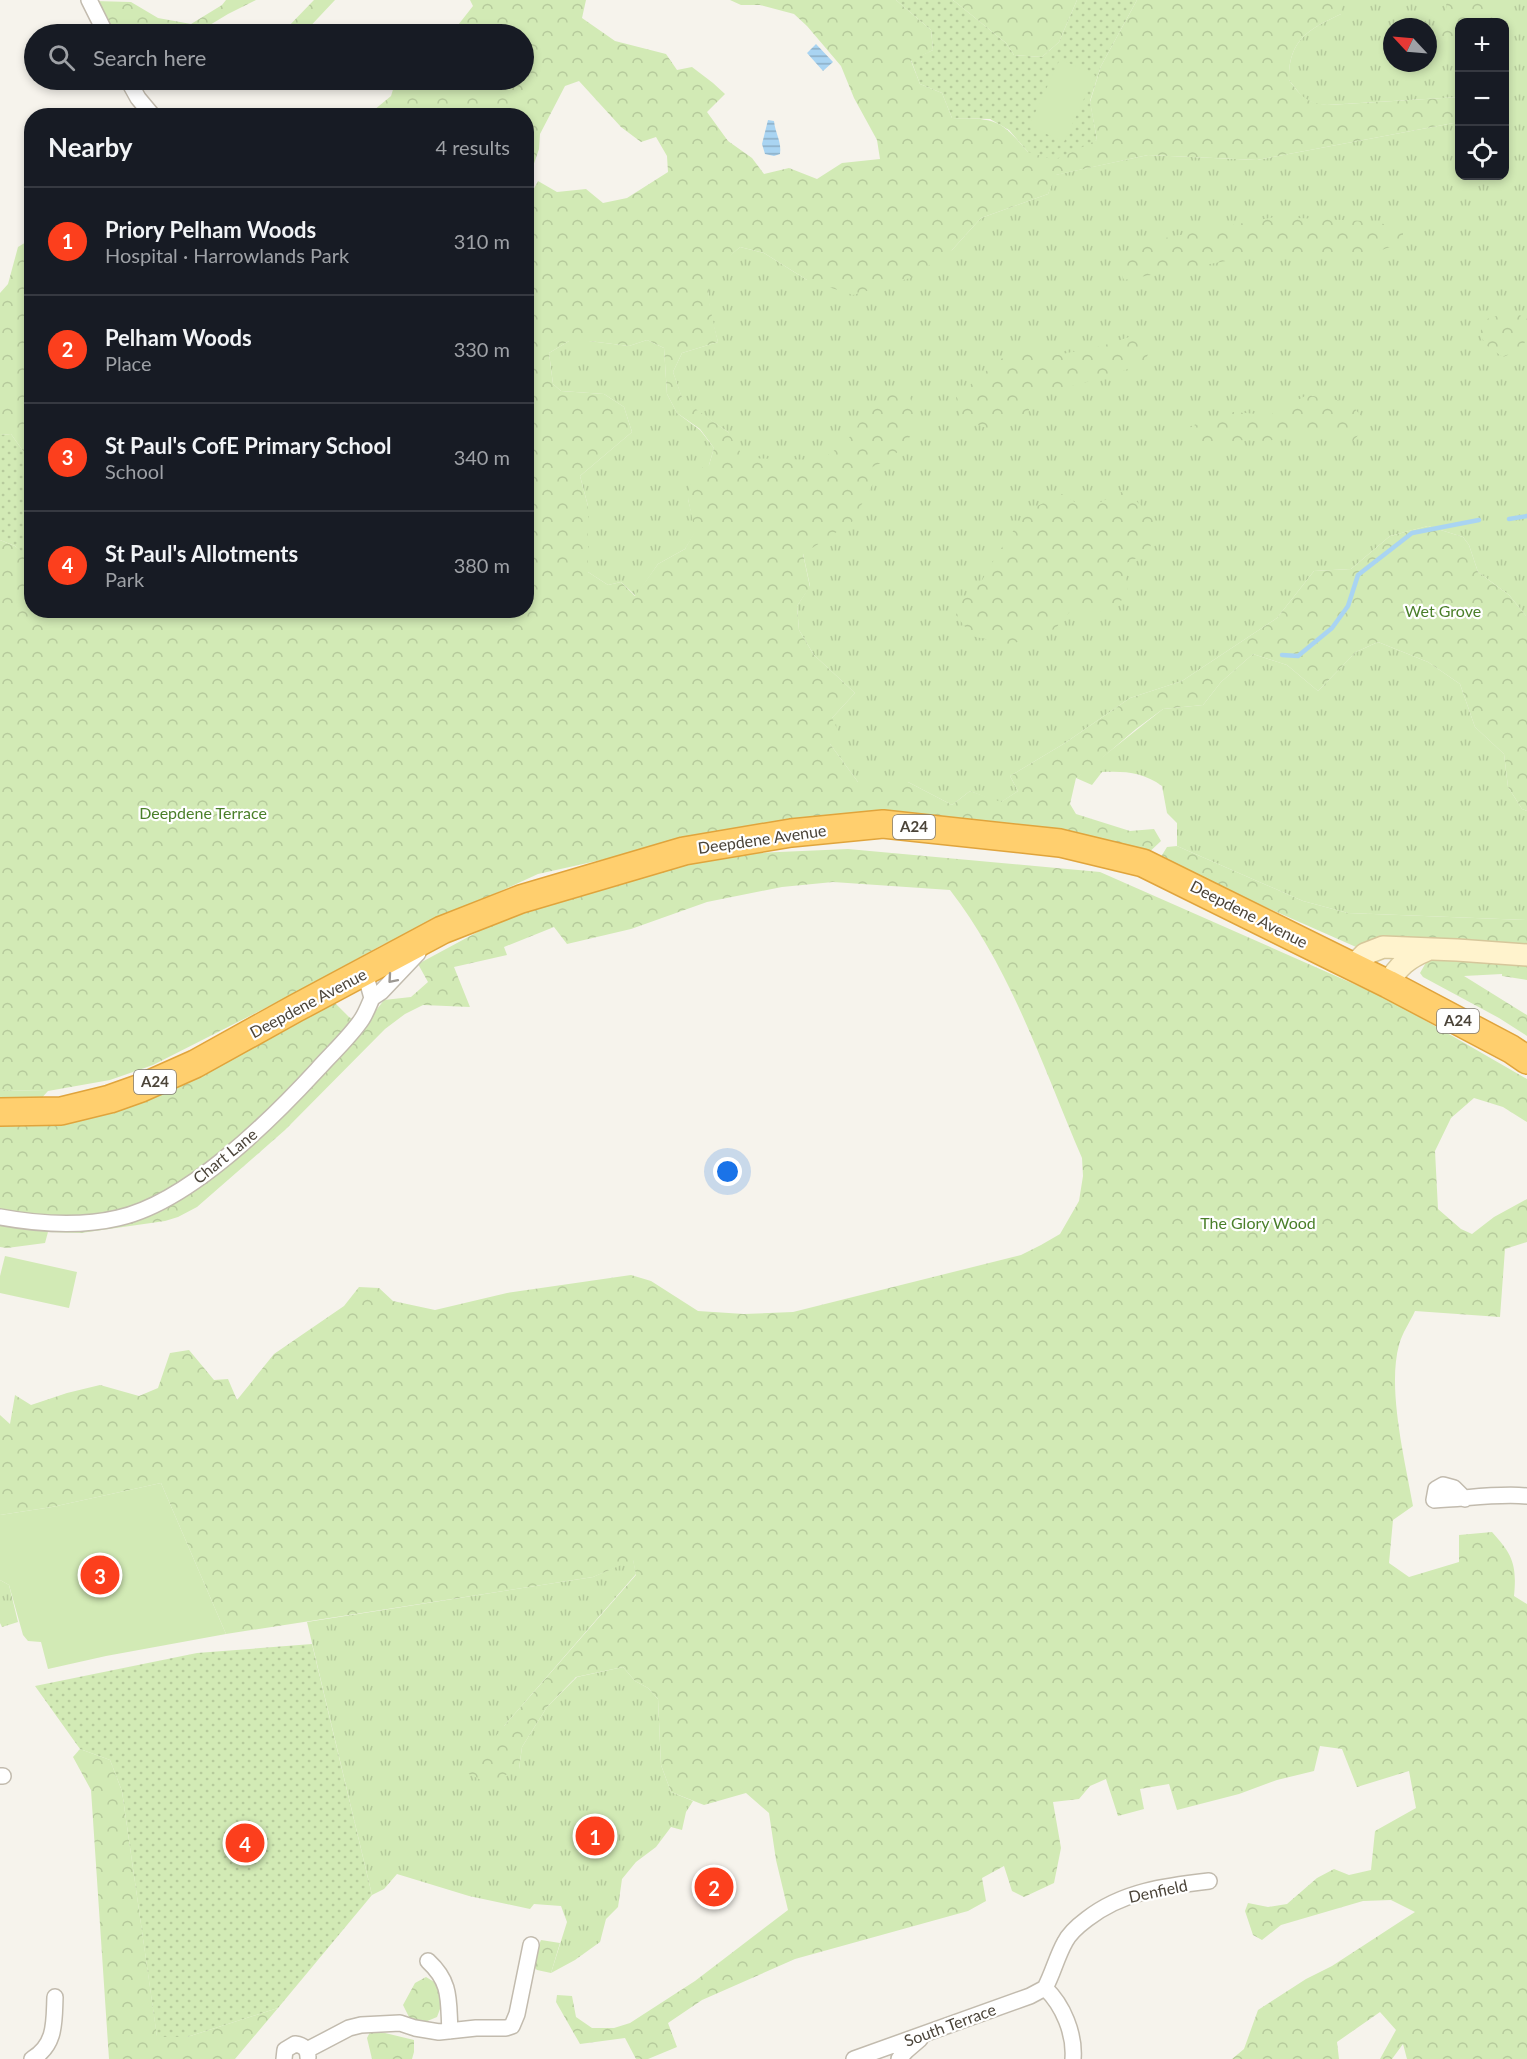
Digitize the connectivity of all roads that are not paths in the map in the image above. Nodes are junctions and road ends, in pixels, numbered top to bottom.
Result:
1 (89, 0) edge
2 (101, 24) edge
3 (134, 90) edge
4 (146, 108) edge
5 (1431, 948) junction
6 (1527, 955) edge
7 (1353, 966) junction
8 (1388, 984) junction
9 (369, 986) junction
10 (1527, 1060) edge
11 (0, 1112) edge
12 (0, 1217) edge
13 (1527, 1496) edge
14 (1465, 1499) dead end
15 (1209, 1881) dead end
16 (531, 1945) dead end
17 (429, 1961) dead end
18 (1045, 1988) junction
19 (55, 1997) dead end
20 (450, 2031) junction
21 (927, 2033) junction
22 (308, 2055) edge
23 (32, 2059) edge
24 (284, 2059) edge
25 (854, 2059) edge
26 (899, 2059) edge
27 (1073, 2059) edge

1 - 2 street
3 - 4 street
5 - 6 street
5 - 7 street
5 - 8 street
7 - 8 highway, Deepdene Avenue / A24
7 - 9 highway, Deepdene Avenue / A24
8 - 10 highway, Deepdene Avenue / A24
9 - 11 highway, Deepdene Avenue / A24
9 - 12 street, Chart Lane
13 - 14 street
15 - 18 street, Denfield
16 - 20 street
17 - 20 street
18 - 21 street, South Terrace
18 - 27 street
19 - 23 street
20 - 22 street
21 - 25 street, South Terrace
21 - 26 street
22 - 24 street

